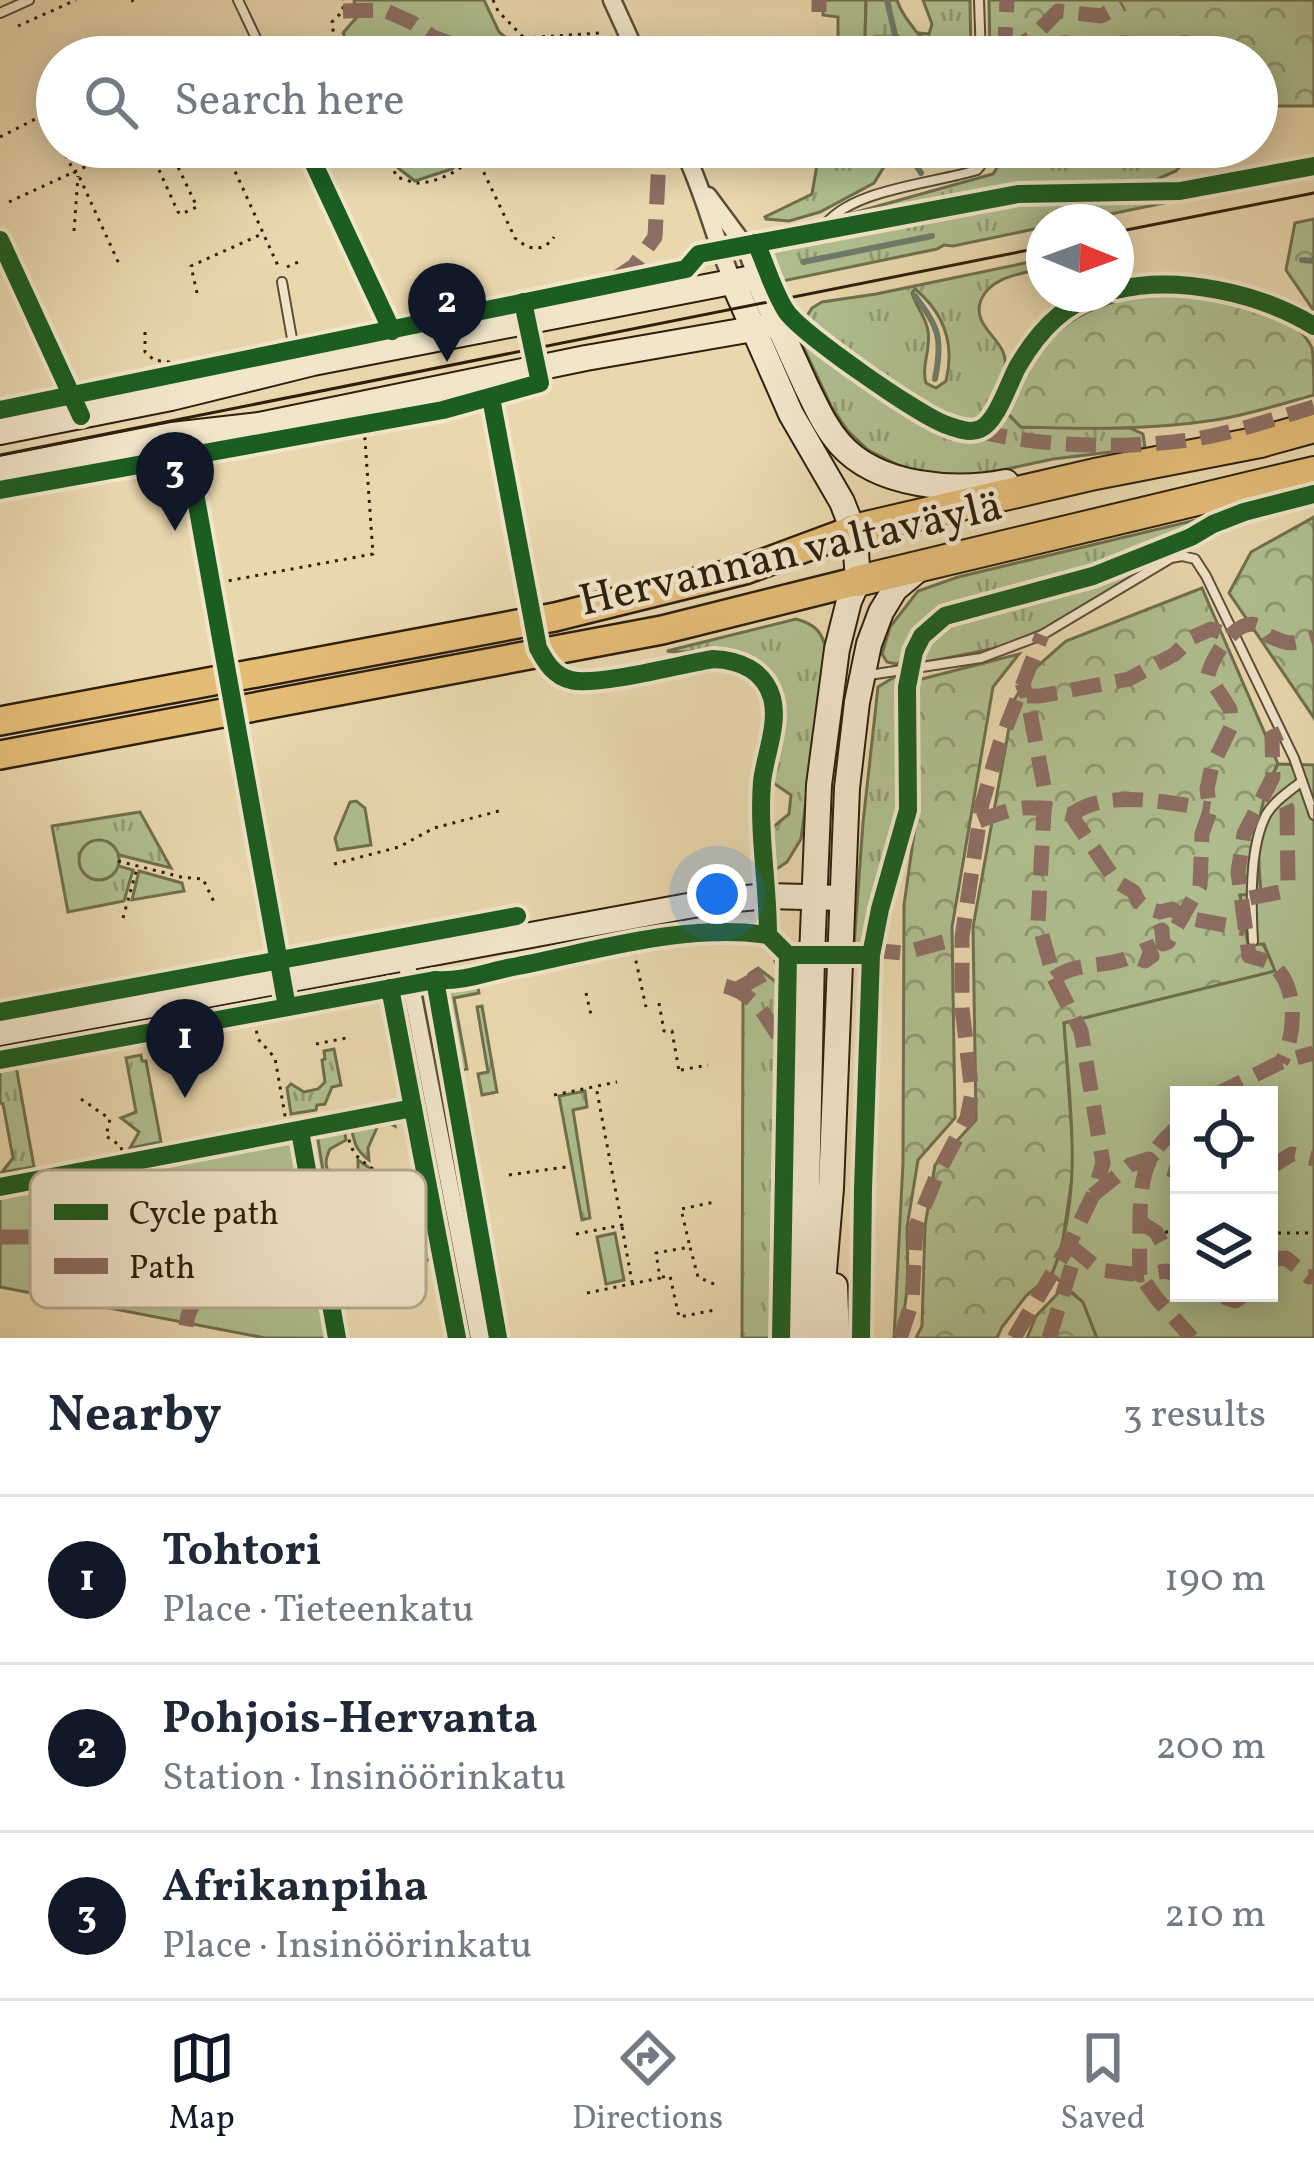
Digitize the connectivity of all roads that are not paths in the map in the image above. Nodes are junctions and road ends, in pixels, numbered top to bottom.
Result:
1 (28, 0) edge
2 (238, 0) edge
3 (979, 0) edge
4 (619, 3) edge
5 (0, 13) edge
6 (255, 36) edge
7 (631, 36) edge
8 (980, 36) edge
9 (316, 168) edge
10 (692, 168) edge
11 (978, 168) edge
12 (822, 229) dead end
13 (346, 232) dead end
14 (0, 240) edge
15 (745, 280) junction
16 (282, 282) dead end
17 (764, 327) junction
18 (294, 350) dead end
19 (81, 416) junction
20 (1314, 427) edge
21 (0, 432) edge
22 (0, 469) edge
23 (1095, 474) junction
24 (1305, 475) edge
25 (853, 530) junction
26 (923, 566) junction
27 (858, 580) junction
28 (861, 677) junction
29 (0, 721) edge
30 (0, 755) edge
31 (1302, 782) junction
32 (1314, 815) edge
33 (813, 898) junction
34 (842, 898) junction
35 (1253, 941) dead end
36 (406, 960) junction
37 (0, 1033) edge
38 (831, 1188) junction
39 (478, 1338) edge
40 (803, 1338) edge
41 (819, 1338) edge
42 (837, 1338) edge

1 - 5 lane
2 - 6 lane
3 - 8 lane
4 - 7 street
9 - 13 lane
10 - 15 street
11 - 12 lane
14 - 19 lane
15 - 17 main road
15 - 19 main road
16 - 18 lane
17 - 22 main road
17 - 23 main road
17 - 25 main road
19 - 21 main road
20 - 23 highway, Hervannan valtaväylä
23 - 25 highway, Hervannan valtaväylä
24 - 26 highway, Hervannan valtaväylä
25 - 27 main road
25 - 29 main road, Hervannan valtaväylä
26 - 27 highway, Hervannan valtaväylä
26 - 28 main road
27 - 30 main road, Hervannan valtaväylä
27 - 33 main road
28 - 31 lane
28 - 34 main road
31 - 32 lane
31 - 35 lane
33 - 34 main road
33 - 36 main road
33 - 40 main road
34 - 38 main road
36 - 37 main road
36 - 39 street
38 - 41 main road
38 - 42 main road

